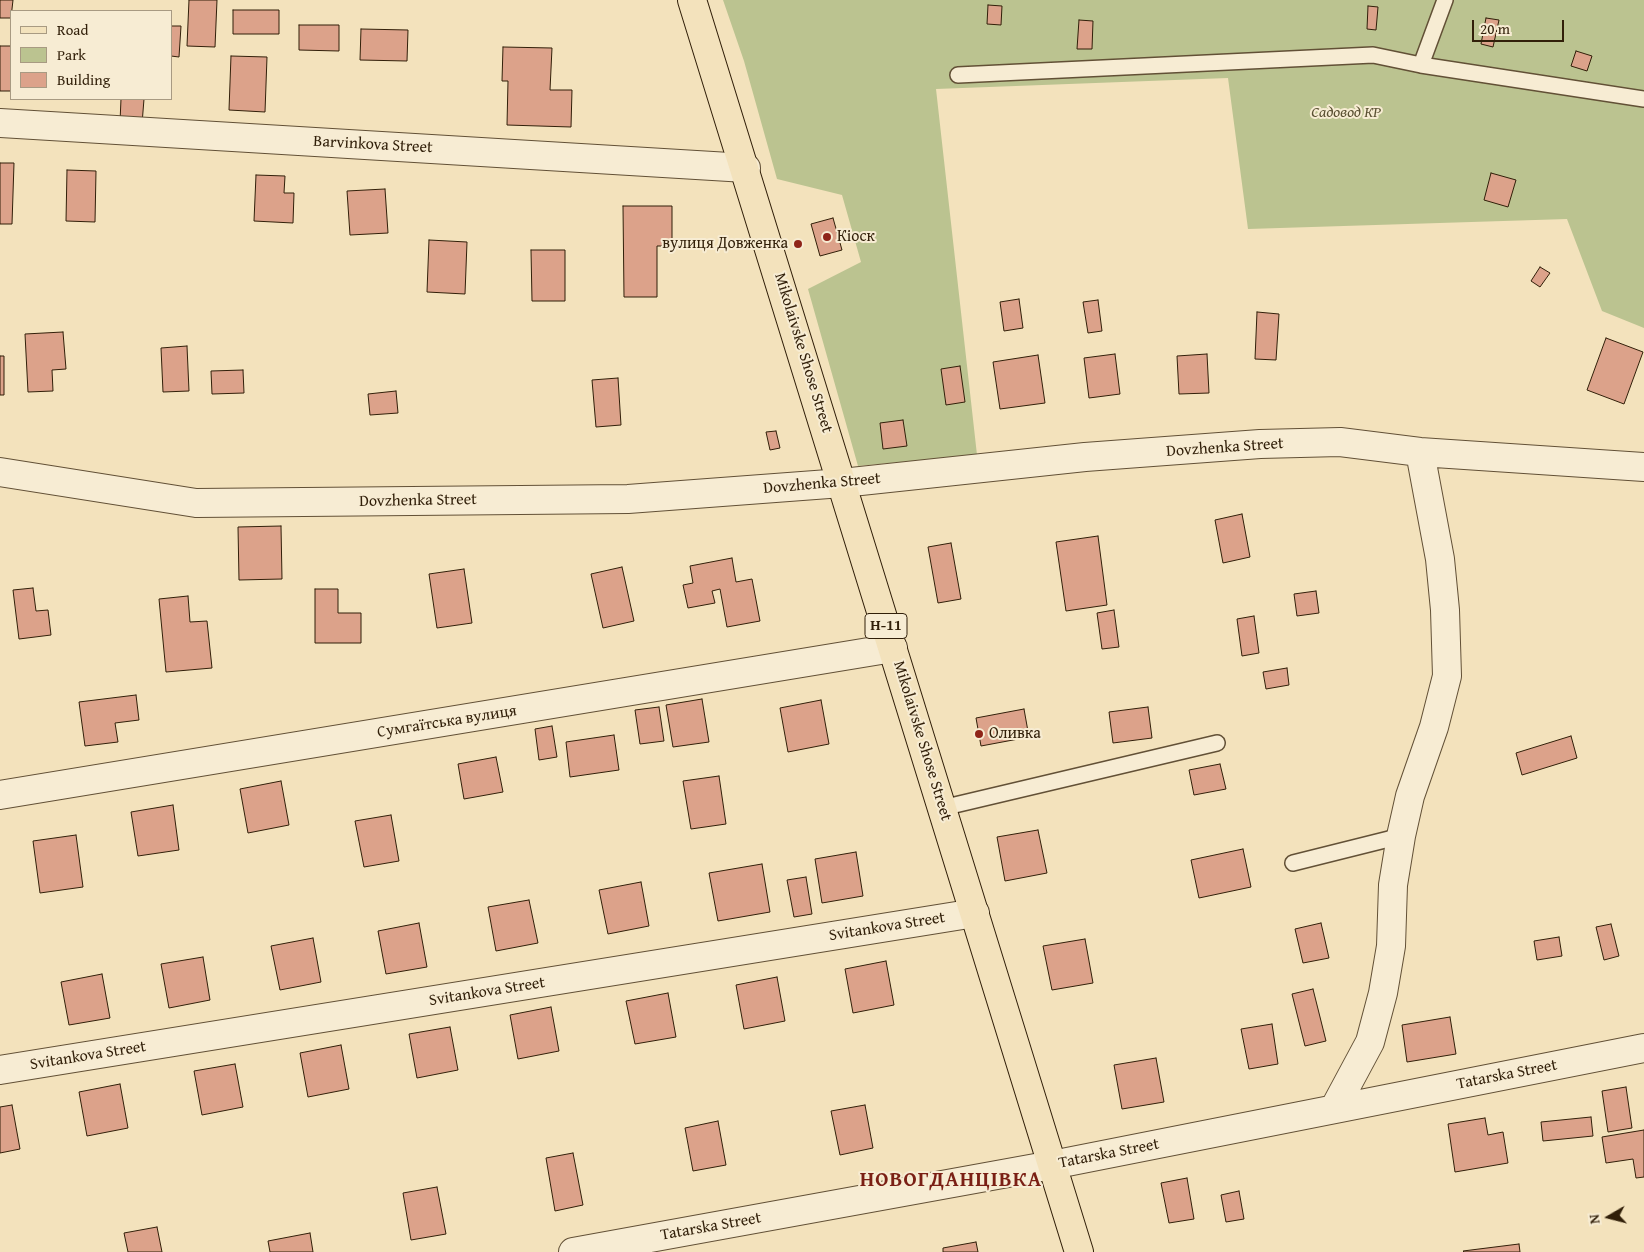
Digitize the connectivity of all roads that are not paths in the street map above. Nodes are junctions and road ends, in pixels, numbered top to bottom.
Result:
1 (692, 0) edge
2 (1445, 0) edge
3 (1421, 65) junction
4 (958, 75) dead end
5 (1644, 99) edge
6 (0, 123) edge
7 (746, 168) junction
8 (1420, 452) junction
9 (1644, 467) edge
10 (0, 472) edge
11 (842, 483) junction
12 (893, 648) junction
13 (1217, 743) dead end
14 (0, 795) edge
15 (942, 808) junction
16 (1400, 836) junction
17 (1293, 863) dead end
18 (975, 913) junction
19 (1644, 1048) edge
20 (0, 1070) edge
21 (1334, 1109) junction
22 (1052, 1165) junction
23 (573, 1252) edge
24 (1079, 1252) edge

1 - 7 main road, Mikolaivske Shose Street / Н-11
2 - 3 lane
3 - 4 lane
3 - 5 lane
6 - 7 street, Barvinkova Street
7 - 11 main road, Mikolaivske Shose Street / Н-11
8 - 9 street, Dovzhenka Street
8 - 11 street, Dovzhenka Street
8 - 16 street
10 - 11 street, Dovzhenka Street
11 - 12 main road, Mikolaivske Shose Street / Н-11
12 - 14 street, Сумгаїтська вулиця
12 - 15 main road, Mikolaivske Shose Street / Н-11
13 - 15 lane
15 - 18 main road, Mikolaivske Shose Street / Н-11
16 - 17 lane
16 - 21 street
18 - 20 street, Svitankova Street
18 - 22 main road, Mikolaivske Shose Street / Н-11
19 - 21 street, Tatarska Street
21 - 22 street, Tatarska Street
22 - 23 street, Tatarska Street
22 - 24 main road, Mikolaivske Shose Street / Н-11

